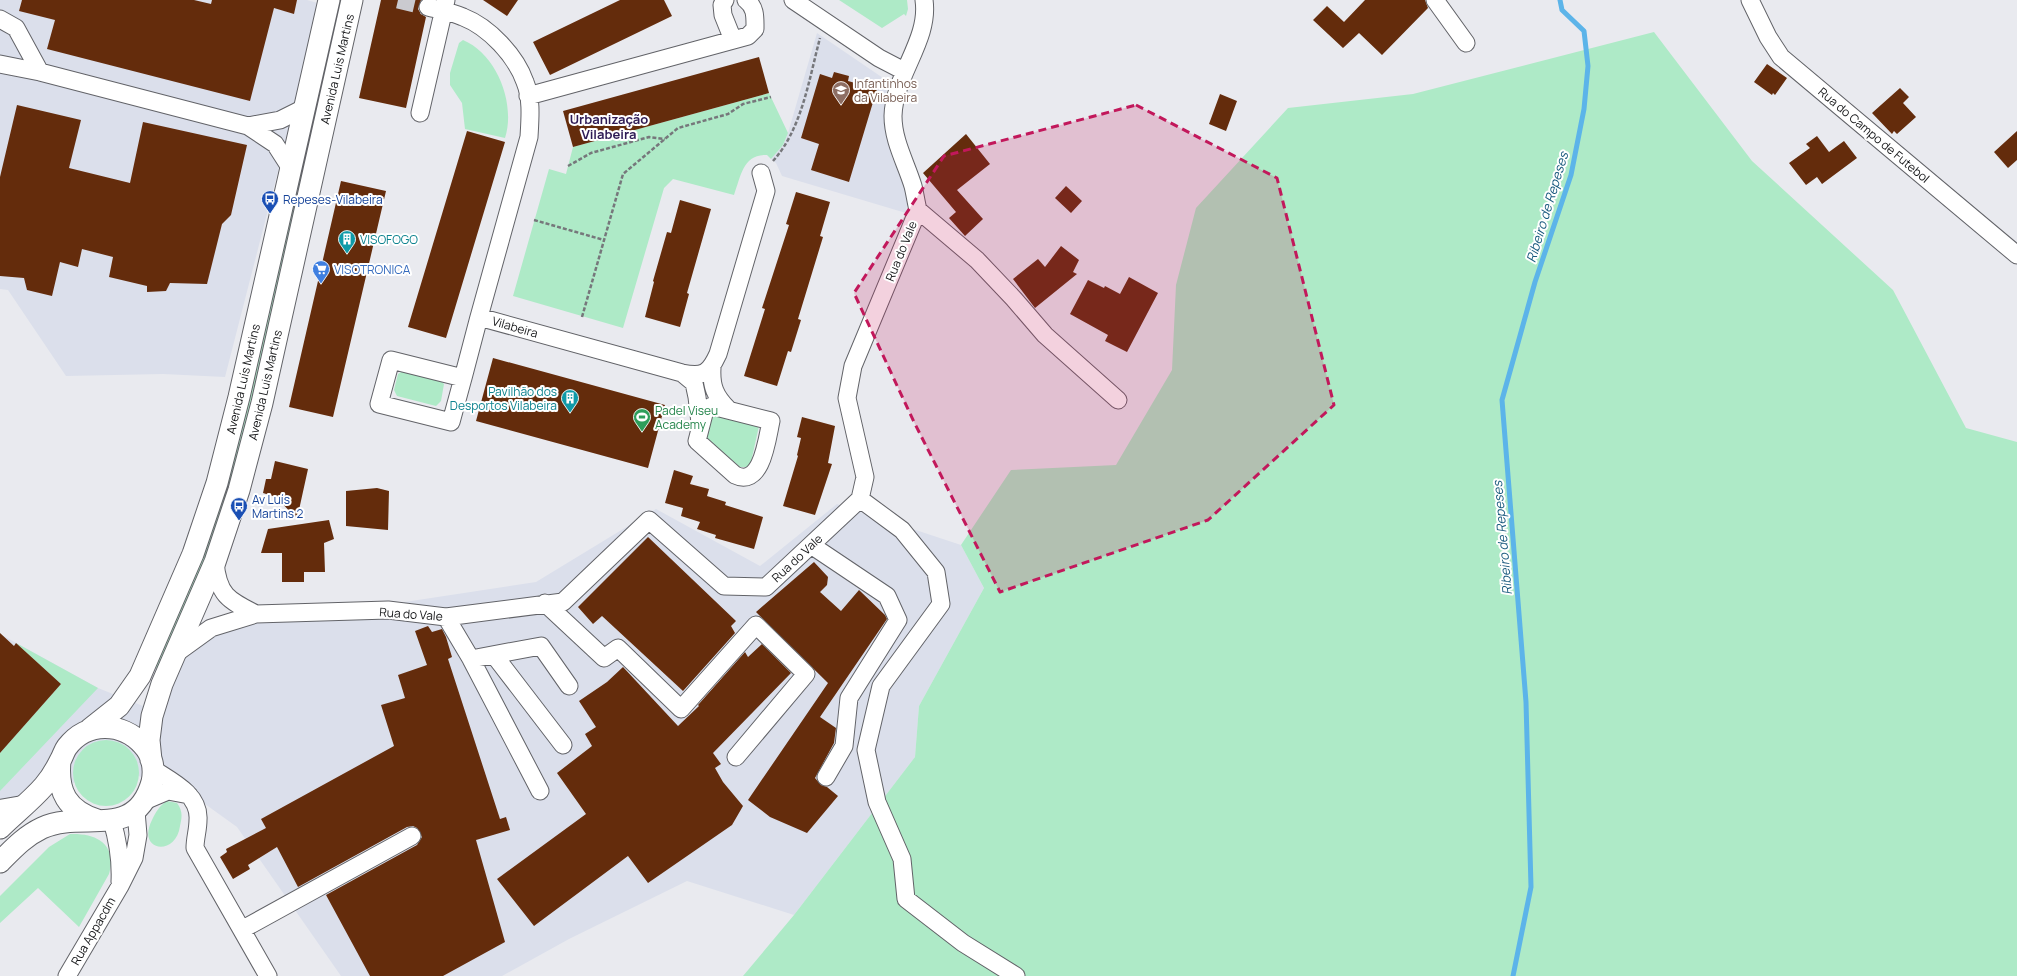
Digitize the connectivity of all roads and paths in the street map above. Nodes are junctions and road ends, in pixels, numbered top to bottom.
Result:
1 (329, 0) edge
2 (352, 0) edge
3 (725, 0) edge
4 (746, 0) edge
5 (793, 0) edge
6 (924, 0) edge
7 (1435, 0) edge
8 (1750, 0) edge
9 (439, 6) edge
10 (0, 19) edge
11 (824, 21) junction
12 (732, 40) junction
13 (1466, 43) dead end
14 (0, 64) edge
15 (904, 71) junction
16 (40, 72) junction
17 (528, 96) junction
18 (771, 97) dead end
19 (304, 108) junction
20 (420, 113) dead end
21 (248, 126) junction
22 (665, 139) junction
23 (568, 166) dead end
24 (291, 169) junction
25 (762, 173) joint
26 (918, 210) junction
27 (534, 220) dead end
28 (604, 240) junction
29 (2016, 253) edge
30 (479, 316) junction
31 (582, 316) dead end
32 (712, 368) junction
33 (682, 373) junction
34 (463, 378) junction
35 (1118, 400) dead end
36 (728, 409) junction
37 (700, 430) junction
38 (860, 499) junction
39 (811, 545) junction
40 (214, 562) junction
41 (545, 603) junction
42 (256, 614) junction
43 (446, 617) junction
44 (175, 654) junction
45 (494, 655) junction
46 (471, 659) junction
47 (569, 686) dead end
48 (90, 729) junction
49 (563, 745) dead end
50 (736, 757) dead end
51 (60, 761) junction
52 (152, 764) junction
53 (826, 777) dead end
54 (540, 791) dead end
55 (191, 796) junction
56 (25, 804) junction
57 (139, 806) junction
58 (0, 810) edge
59 (106, 821) junction
60 (0, 828) edge
61 (412, 836) dead end
62 (0, 862) edge
63 (120, 886) junction
64 (243, 929) junction
65 (67, 976) edge
66 (268, 976) edge
67 (1016, 976) edge

1 - 19 main road, Avenida Luís Martins
2 - 40 main road, Avenida Luis Martins
3 - 12 street
4 - 12 street
5 - 11 street
6 - 15 street, Rua do Vale
7 - 13 street
8 - 29 street, Rua do Campo de Futebol
9 - 17 street, Vilabeira
9 - 20 street
10 - 16 street
11 - 15 street
11 - 25 path
12 - 17 street
14 - 16 street
15 - 26 street, Rua do Vale
16 - 21 street
17 - 30 street, Vilabeira
18 - 22 path
19 - 21 street
19 - 24 main road, Avenida Luís Martins
21 - 24 street
22 - 23 path
22 - 28 path
24 - 48 main road, Avenida Luís Martins
25 - 32 street
26 - 35 street
26 - 38 street, Rua do Vale
27 - 28 path
28 - 31 path
30 - 33 street, Vilabeira
30 - 34 street
32 - 33 street, Vilabeira
32 - 36 street
33 - 37 street
34 - 34 street
36 - 37 street
36 - 37 street
38 - 39 street, Rua do Vale
38 - 67 street
39 - 41 street, Rua do Vale
39 - 53 street
40 - 42 street
40 - 44 main road, Avenida Luis Martins
41 - 43 street, Rua do Vale
41 - 50 street
42 - 43 street, Rua do Vale
42 - 44 street
43 - 46 street
44 - 52 main road, Avenida Luis Martins
45 - 46 street
45 - 47 street
45 - 49 street
46 - 54 street
48 - 51 main road
48 - 52 main road
51 - 56 main road
51 - 59 main road
52 - 55 street
52 - 57 main road
55 - 57 street
55 - 64 street
56 - 58 street
56 - 60 main road
57 - 59 main road
57 - 63 street, Rua Appacdm
59 - 62 main road
59 - 63 street, Rua Appacdm
61 - 64 street
63 - 65 street, Rua Appacdm
64 - 66 street

